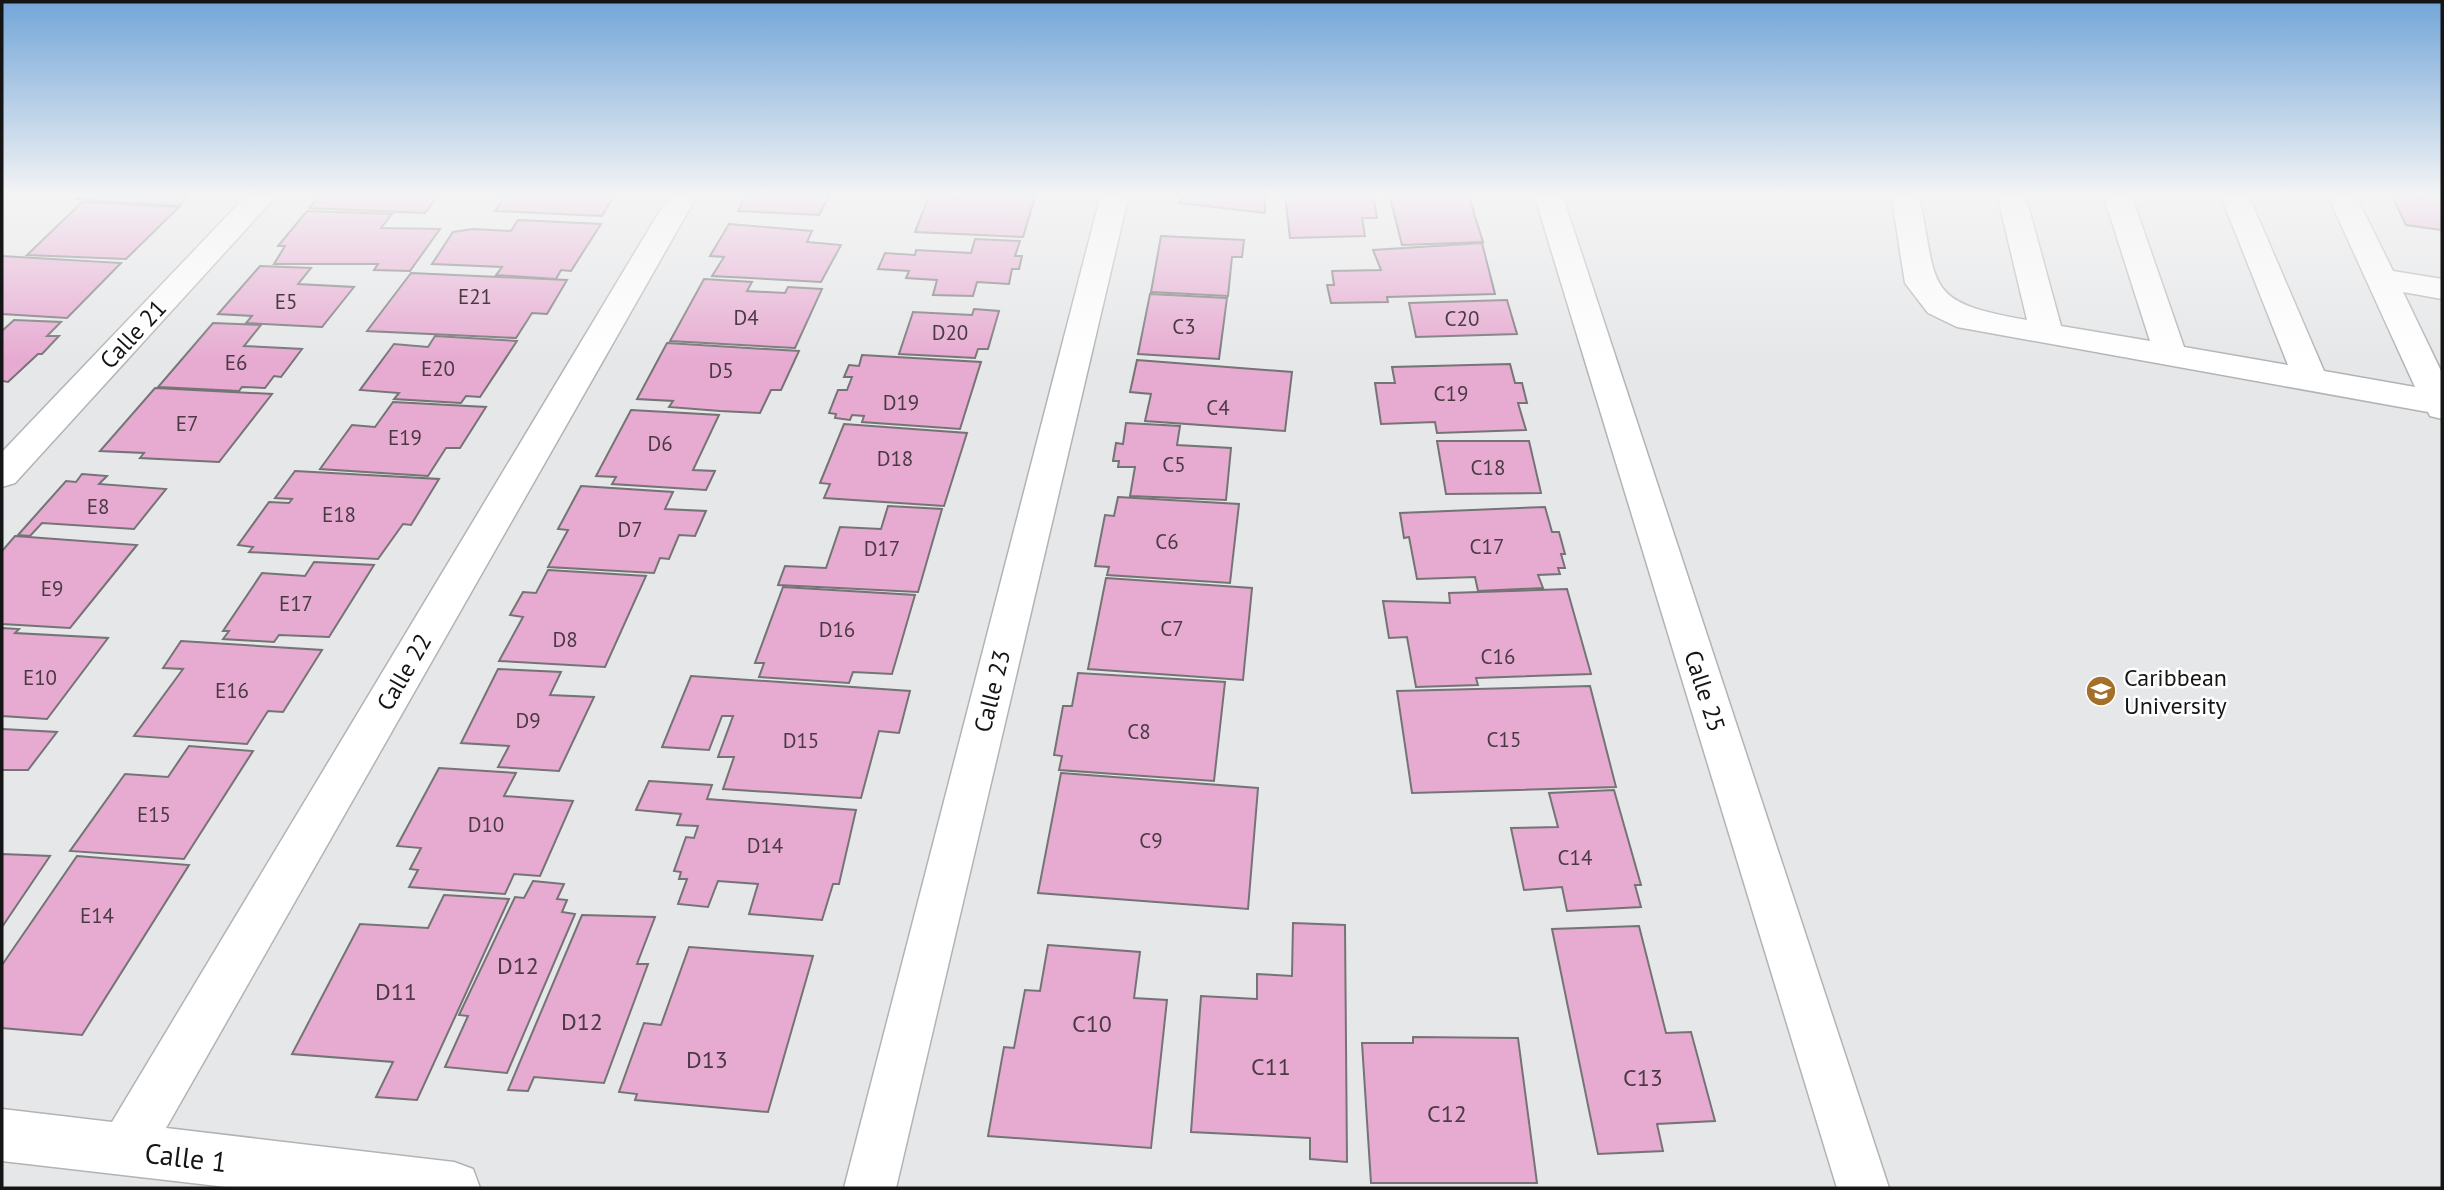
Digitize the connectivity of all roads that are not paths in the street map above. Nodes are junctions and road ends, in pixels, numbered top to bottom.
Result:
1 (212, 250) edge
2 (652, 250) edge
3 (1101, 250) edge
4 (1566, 250) edge
5 (1915, 250) edge
6 (2025, 250) edge
7 (2136, 250) edge
8 (2257, 250) edge
9 (2368, 250) edge
10 (2382, 279) junction
11 (2442, 289) edge
12 (2047, 334) junction
13 (2171, 356) junction
14 (2311, 380) junction
15 (2441, 406) edge
16 (2, 474) edge
17 (2, 1135) edge
18 (125, 1150) junction
19 (454, 1188) edge
20 (870, 1188) edge
21 (1863, 1188) edge

1 - 16 street, Calle 21
2 - 18 street, Calle 22
3 - 20 street, Calle 23
4 - 21 street, Calle 25
5 - 12 street
6 - 12 street
7 - 13 street
8 - 14 street
9 - 10 street
10 - 11 street
10 - 15 street
12 - 13 street
13 - 14 street
14 - 15 street
17 - 18 street, Calle 1
18 - 19 street, Calle 1

